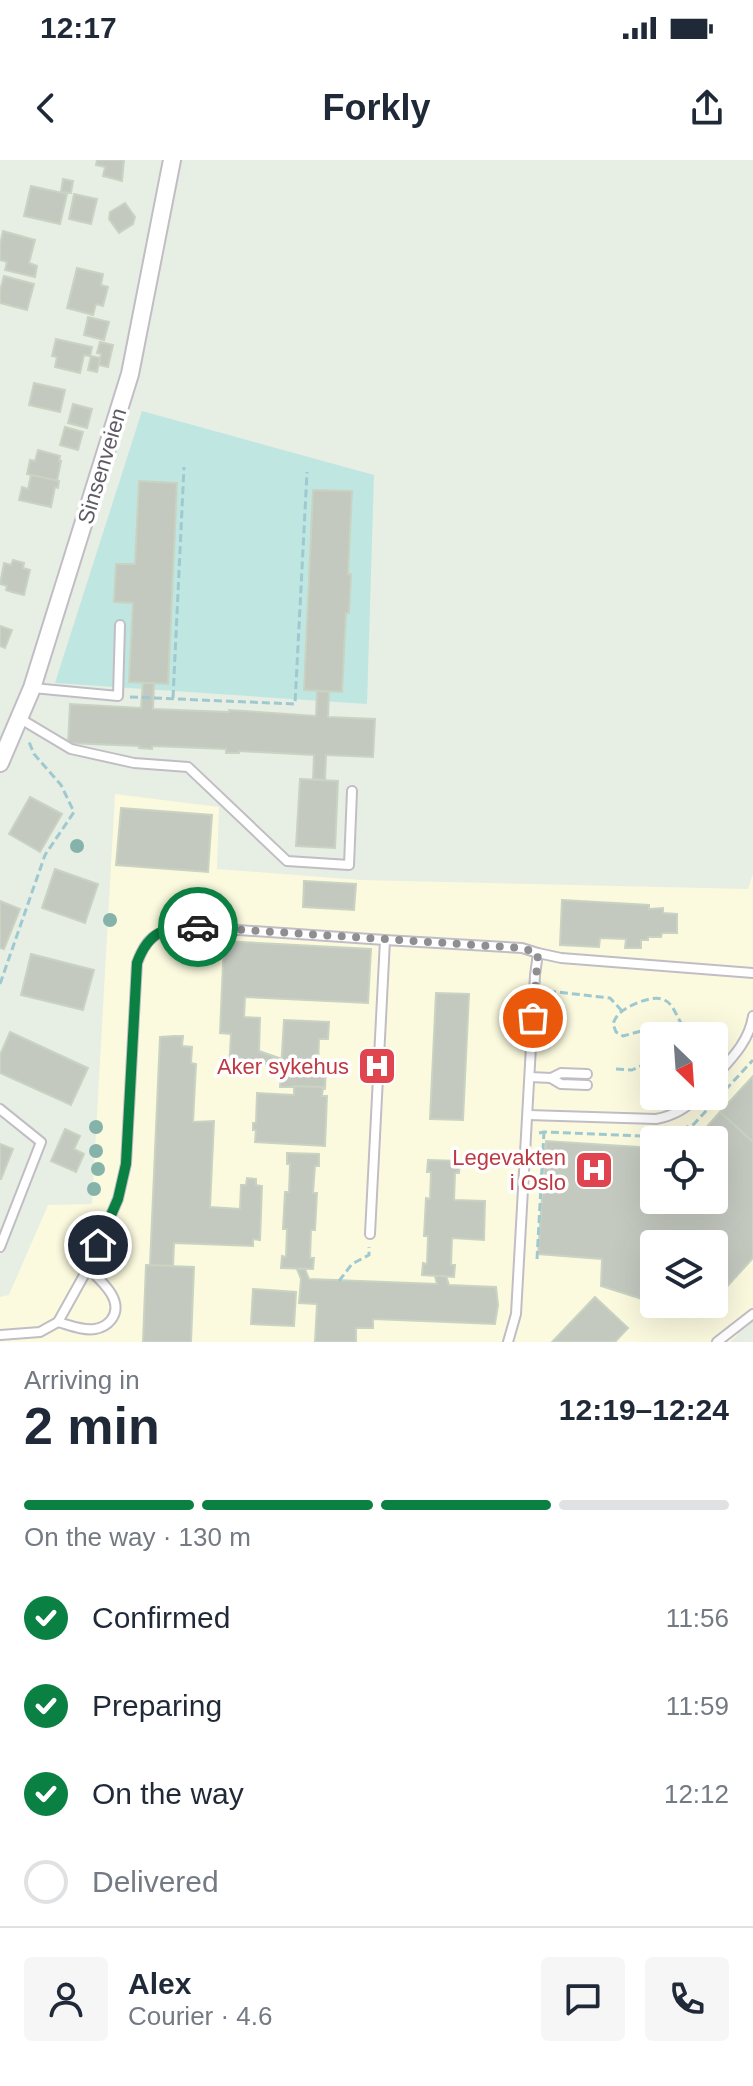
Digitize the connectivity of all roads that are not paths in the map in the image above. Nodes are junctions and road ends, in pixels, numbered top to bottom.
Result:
1 (172, 160) edge
2 (120, 625) dead end
3 (32, 688) junction
4 (19, 718) junction
5 (0, 763) edge
6 (352, 791) dead end
7 (385, 940) junction
8 (538, 953) junction
9 (753, 973) edge
10 (753, 1016) edge
11 (728, 1062) edge
12 (587, 1074) dead end
13 (530, 1077) junction
14 (551, 1078) junction
15 (587, 1085) dead end
16 (0, 1109) edge
17 (682, 1110) edge
18 (528, 1115) junction
19 (370, 1234) dead end
20 (0, 1247) edge
21 (88, 1268) junction
22 (753, 1314) edge
23 (58, 1322) junction
24 (40, 1332) junction
25 (0, 1335) edge
26 (42, 1342) edge
27 (508, 1342) edge
28 (717, 1342) edge

1 - 3 street, Sinsenveien
2 - 3 lane
3 - 4 street, Sinsenveien
4 - 5 street, Sinsenveien
4 - 6 lane
7 - 8 lane
7 - 19 lane
7 - 21 lane
8 - 9 lane
8 - 13 lane
10 - 11 lane
12 - 14 lane
13 - 14 lane
13 - 18 lane
14 - 15 lane
16 - 20 lane
17 - 18 lane
18 - 27 lane
21 - 23 lane
21 - 23 lane
22 - 28 lane
23 - 24 lane
24 - 25 lane
24 - 26 lane

